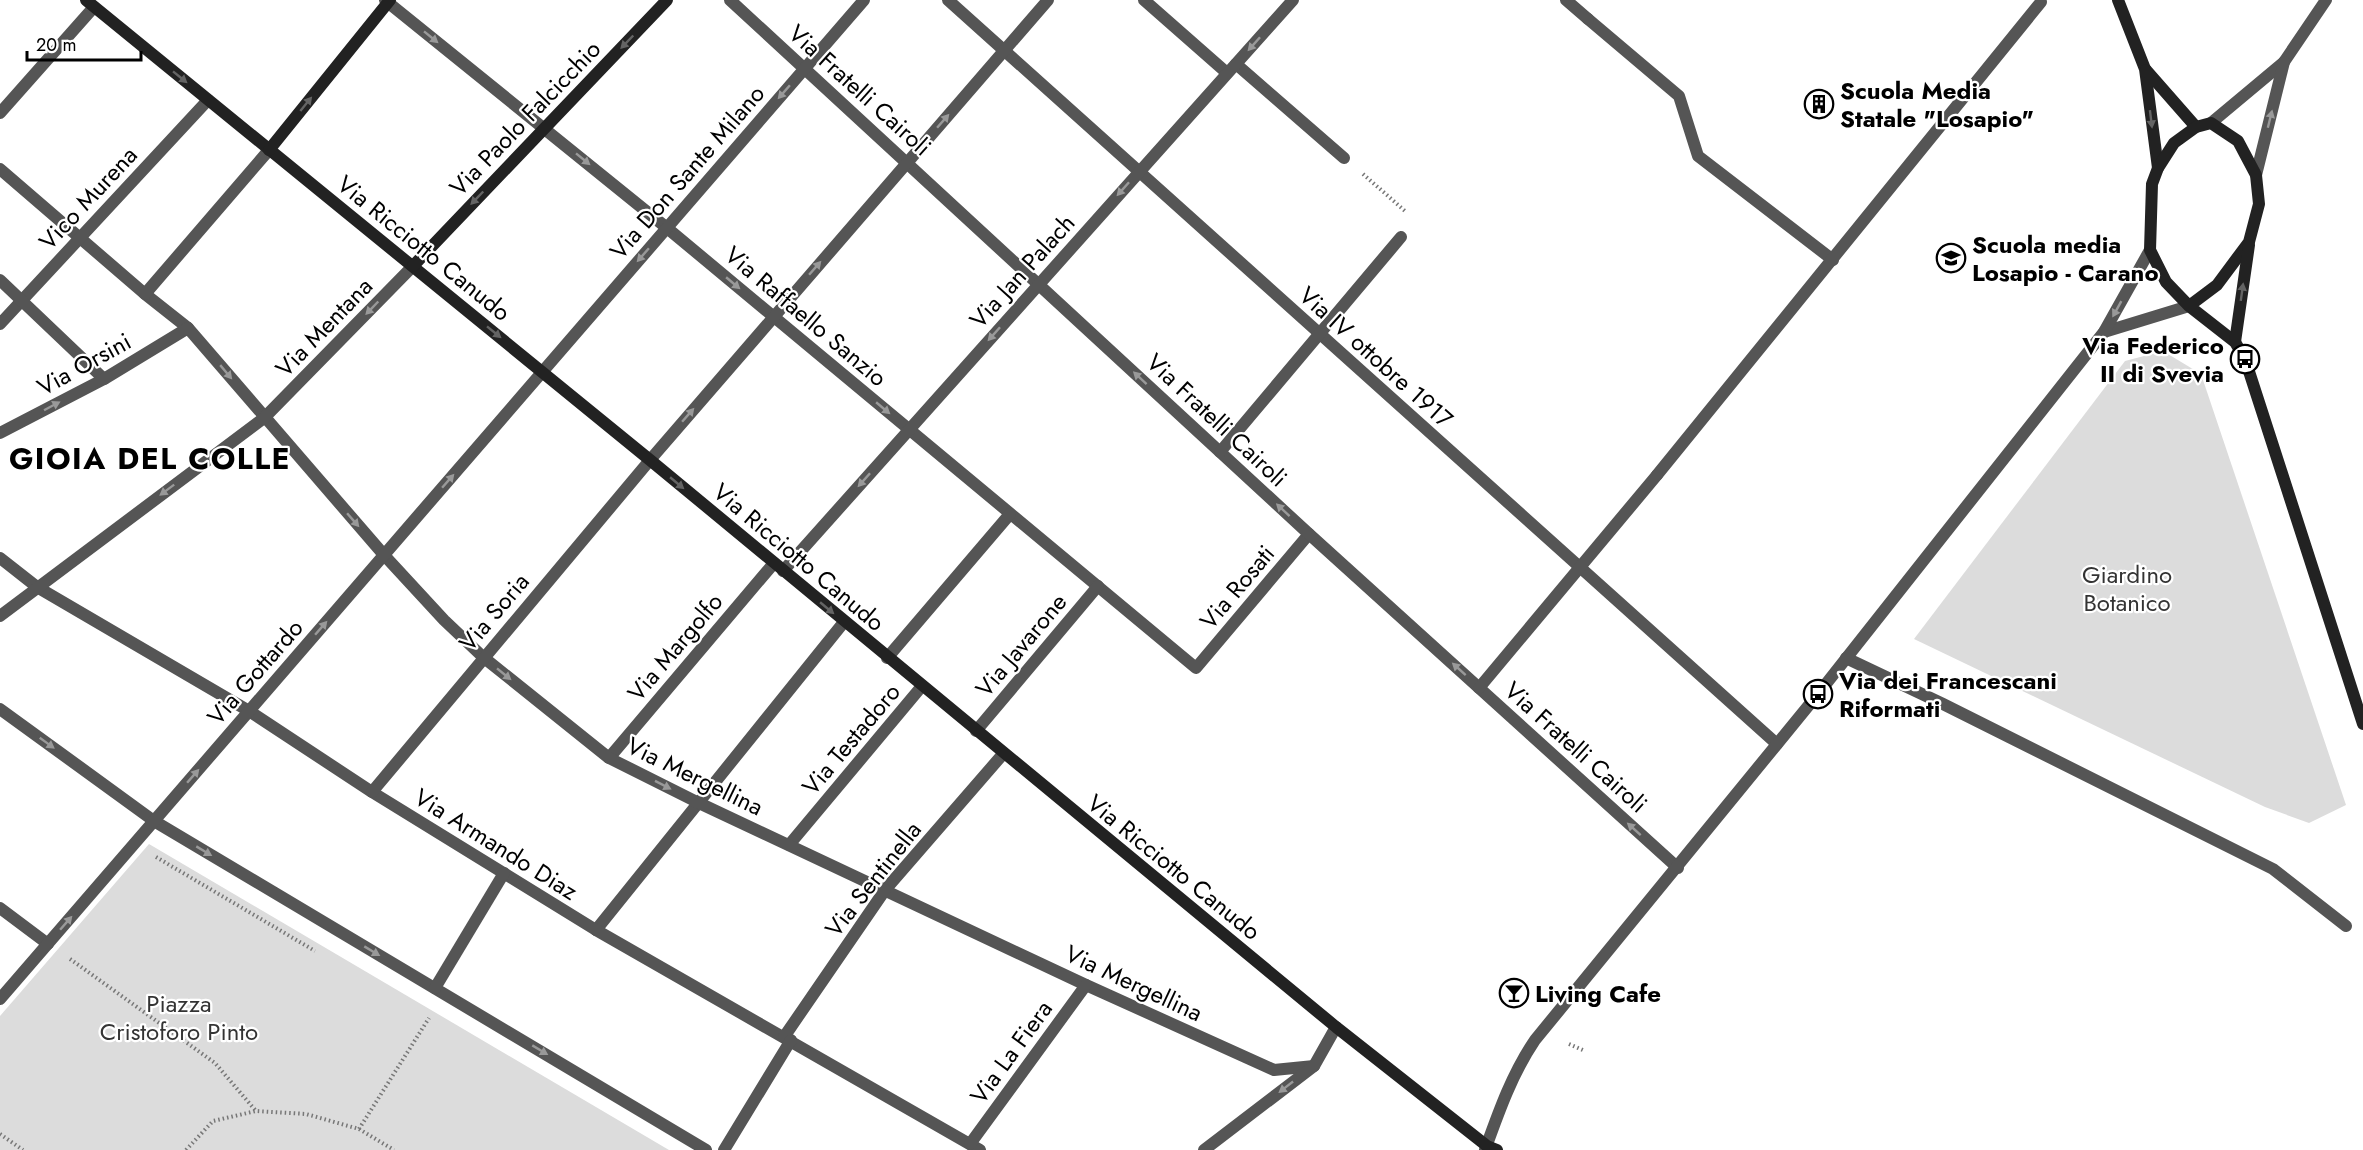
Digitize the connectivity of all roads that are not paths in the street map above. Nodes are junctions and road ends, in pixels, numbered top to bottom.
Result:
1 (667, 0) edge
2 (730, 0) edge
3 (864, 0) edge
4 (948, 0) edge
5 (1048, 0) edge
6 (1144, 0) edge
7 (1293, 0) edge
8 (1566, 0) edge
9 (2118, 0) edge
10 (2326, 0) edge
11 (388, 1) edge
12 (93, 2) edge
13 (2041, 2) dead end
14 (1005, 50) junction
15 (2284, 62) junction
16 (1236, 64) junction
17 (804, 69) junction
18 (2145, 69) junction
19 (1227, 73) junction
20 (208, 100) junction
21 (0, 113) edge
22 (2211, 123) junction
23 (2196, 127) junction
24 (544, 128) junction
25 (269, 150) junction
26 (1344, 158) road end
27 (907, 162) junction
28 (2158, 168) junction
29 (0, 170) edge
30 (1139, 172) junction
31 (2256, 175) junction
32 (667, 228) junction
33 (1401, 237) dead end
34 (79, 238) junction
35 (2249, 242) junction
36 (2150, 250) junction
37 (1833, 260) junction
38 (413, 266) junction
39 (0, 280) edge
40 (1039, 284) junction
41 (145, 294) junction
42 (23, 300) junction
43 (2189, 306) junction
44 (772, 316) junction
45 (0, 324) edge
46 (188, 328) junction
47 (2104, 332) junction
48 (1320, 334) junction
49 (2235, 342) junction
50 (542, 372) junction
51 (104, 379) junction
52 (264, 418) junction
53 (909, 429) junction
54 (1, 431) edge
55 (1220, 452) junction
56 (650, 460) junction
57 (1010, 514) junction
58 (1309, 534) junction
59 (384, 555) junction
60 (0, 558) edge
61 (778, 567) junction
62 (1579, 568) junction
63 (1098, 586) junction
64 (37, 587) junction
65 (0, 616) edge
66 (844, 622) junction
67 (483, 657) junction
68 (887, 658) junction
69 (1846, 658) junction
70 (1196, 668) joint
71 (922, 686) junction
72 (1479, 688) junction
73 (0, 709) edge
74 (249, 711) junction
75 (2363, 724) edge
76 (976, 731) junction
77 (1777, 744) junction
78 (1004, 754) junction
79 (609, 758) junction
80 (372, 792) junction
81 (699, 802) junction
82 (154, 821) junction
83 (789, 845) junction
84 (1677, 868) junction
85 (504, 873) junction
86 (885, 891) junction
87 (0, 908) edge
88 (2346, 926) dead end
89 (596, 930) junction
90 (48, 944) junction
91 (1086, 985) junction
92 (435, 988) junction
93 (0, 999) edge
94 (1336, 1027) junction
95 (787, 1038) junction
96 (1314, 1066) junction
97 (975, 1147) edge
98 (1490, 1149) edge
99 (706, 1150) edge
100 (724, 1150) edge
101 (1204, 1150) edge

1 -> 24 main road, Via Paolo Falcicchio
2 - 17 street, Via Fratelli Cairoli
3 - 17 street, Via Don Sante Milano
4 - 14 street, Via IV ottobre 1917
5 - 14 street, Via Soria
6 - 19 street
7 -> 16 street, Via Jan Palach
8 - 37 street
9 - 18 main road
10 - 15 street
11 -> 24 street, Via Raffaello Sanzio
25 -> 11 main road
12 -> 20 main road, Via Ricciotto Canudo
12 - 21 street
13 - 37 street
27 -> 14 street, Via Soria
14 - 30 street, Via IV ottobre 1917
15 - 22 street
31 -> 15 street
16 - 19 street, Via Jan Palach
16 - 26 street
17 - 27 street, Via Fratelli Cairoli
17 -> 32 street, Via Don Sante Milano
18 - 23 main road
18 -> 28 main road
19 - 30 street, Via Jan Palach
20 - 25 main road, Via Ricciotto Canudo
20 - 34 street, Vico Murena
22 - 23 main road
22 - 31 main road
23 - 28 main road
24 -> 32 street, Via Raffaello Sanzio
24 -> 38 main road, Via Paolo Falcicchio
25 - 38 main road, Via Ricciotto Canudo
25 - 41 street
27 - 40 street, Via Fratelli Cairoli
44 -> 27 street, Via Soria
28 - 36 main road
29 - 34 street, Via Mergellina
30 -> 40 street, Via Jan Palach
30 - 48 street, Via IV ottobre 1917
31 - 35 main road
32 -> 44 street, Via Raffaello Sanzio
32 -> 50 street, Via Don Sante Milano
33 - 48 street
34 - 41 street, Via Mergellina
34 - 42 street, Vico Murena
35 - 43 main road
49 -> 35 main road
36 - 43 main road
36 -> 47 street
37 - 62 street
38 -> 50 main road, Via Ricciotto Canudo
38 -> 52 street, Via Mentana
39 - 42 street
40 -> 53 street, Via Jan Palach
55 -> 40 street, Via Fratelli Cairoli
41 - 46 street, Via Mergellina
42 - 45 street, Vico Murena
42 - 51 street
43 - 47 street
43 - 49 main road
44 -> 53 street, Via Raffaello Sanzio
56 -> 44 street, Via Soria
46 - 51 street, Via Orsini
46 -> 52 street, Via Mergellina
47 - 69 street
48 - 55 street
48 - 62 street, Via IV ottobre 1917
49 - 75 main road
50 - 56 main road, Via Ricciotto Canudo
59 -> 50 street, Via Gottardo
54 -> 51 street, Via Orsini
52 -> 59 street, Via Mergellina
52 -> 64 street, Via Mentana
53 - 57 street, Via Raffaello Sanzio
53 -> 61 street, Via Jan Palach
58 -> 55 street, Via Fratelli Cairoli
56 -> 61 main road, Via Ricciotto Canudo
56 - 67 street, Via Soria
57 - 63 street, Via Raffaello Sanzio
57 - 68 street
58 - 70 street, Via Rosati
72 -> 58 street, Via Fratelli Cairoli
59 - 67 street, Via Mergellina
74 -> 59 street, Via Gottardo
60 - 64 street, Via Armando Diaz
61 -> 66 main road, Via Ricciotto Canudo
61 - 79 street, Via Margolfo
62 - 72 street
62 - 77 street, Via IV ottobre 1917
63 - 70 street, Via Raffaello Sanzio
63 - 76 street, Via Javarone
64 - 65 street, Via Mentana
64 - 74 street, Via Armando Diaz
66 - 68 main road, Via Ricciotto Canudo
66 - 81 street
67 -> 79 street, Via Mergellina
67 - 80 street, Via Soria
68 - 71 main road, Via Ricciotto Canudo
69 - 77 street
69 - 88 street
71 - 76 main road, Via Ricciotto Canudo
71 - 83 street, Via Testadoro
84 -> 72 street, Via Fratelli Cairoli
73 -> 82 street
74 - 80 street, Via Armando Diaz
82 -> 74 street, Via Gottardo
76 - 78 main road, Via Ricciotto Canudo
77 - 84 street
78 - 86 street, Via Sentinella
78 - 94 main road, Via Ricciotto Canudo
79 -> 81 street, Via Mergellina
80 - 85 street, Via Armando Diaz
81 - 83 street, Via Mergellina
81 - 89 street
90 -> 82 street, Via Gottardo
82 -> 92 street
83 - 86 street, Via Mergellina
84 - 98 street
85 - 89 street, Via Armando Diaz
85 - 92 street
86 - 91 street, Via Mergellina
86 - 95 street, Via Sentinella
87 - 90 street
89 - 95 street, Via Armando Diaz
90 - 93 street, Via Gottardo
91 - 96 street, Via Mergellina
91 - 97 street, Via La Fiera
92 -> 99 street
94 - 96 street
94 - 98 main road, Via Ricciotto Canudo
95 - 97 street, Via Armando Diaz
95 - 100 street, Via Sentinella
96 -> 101 street

